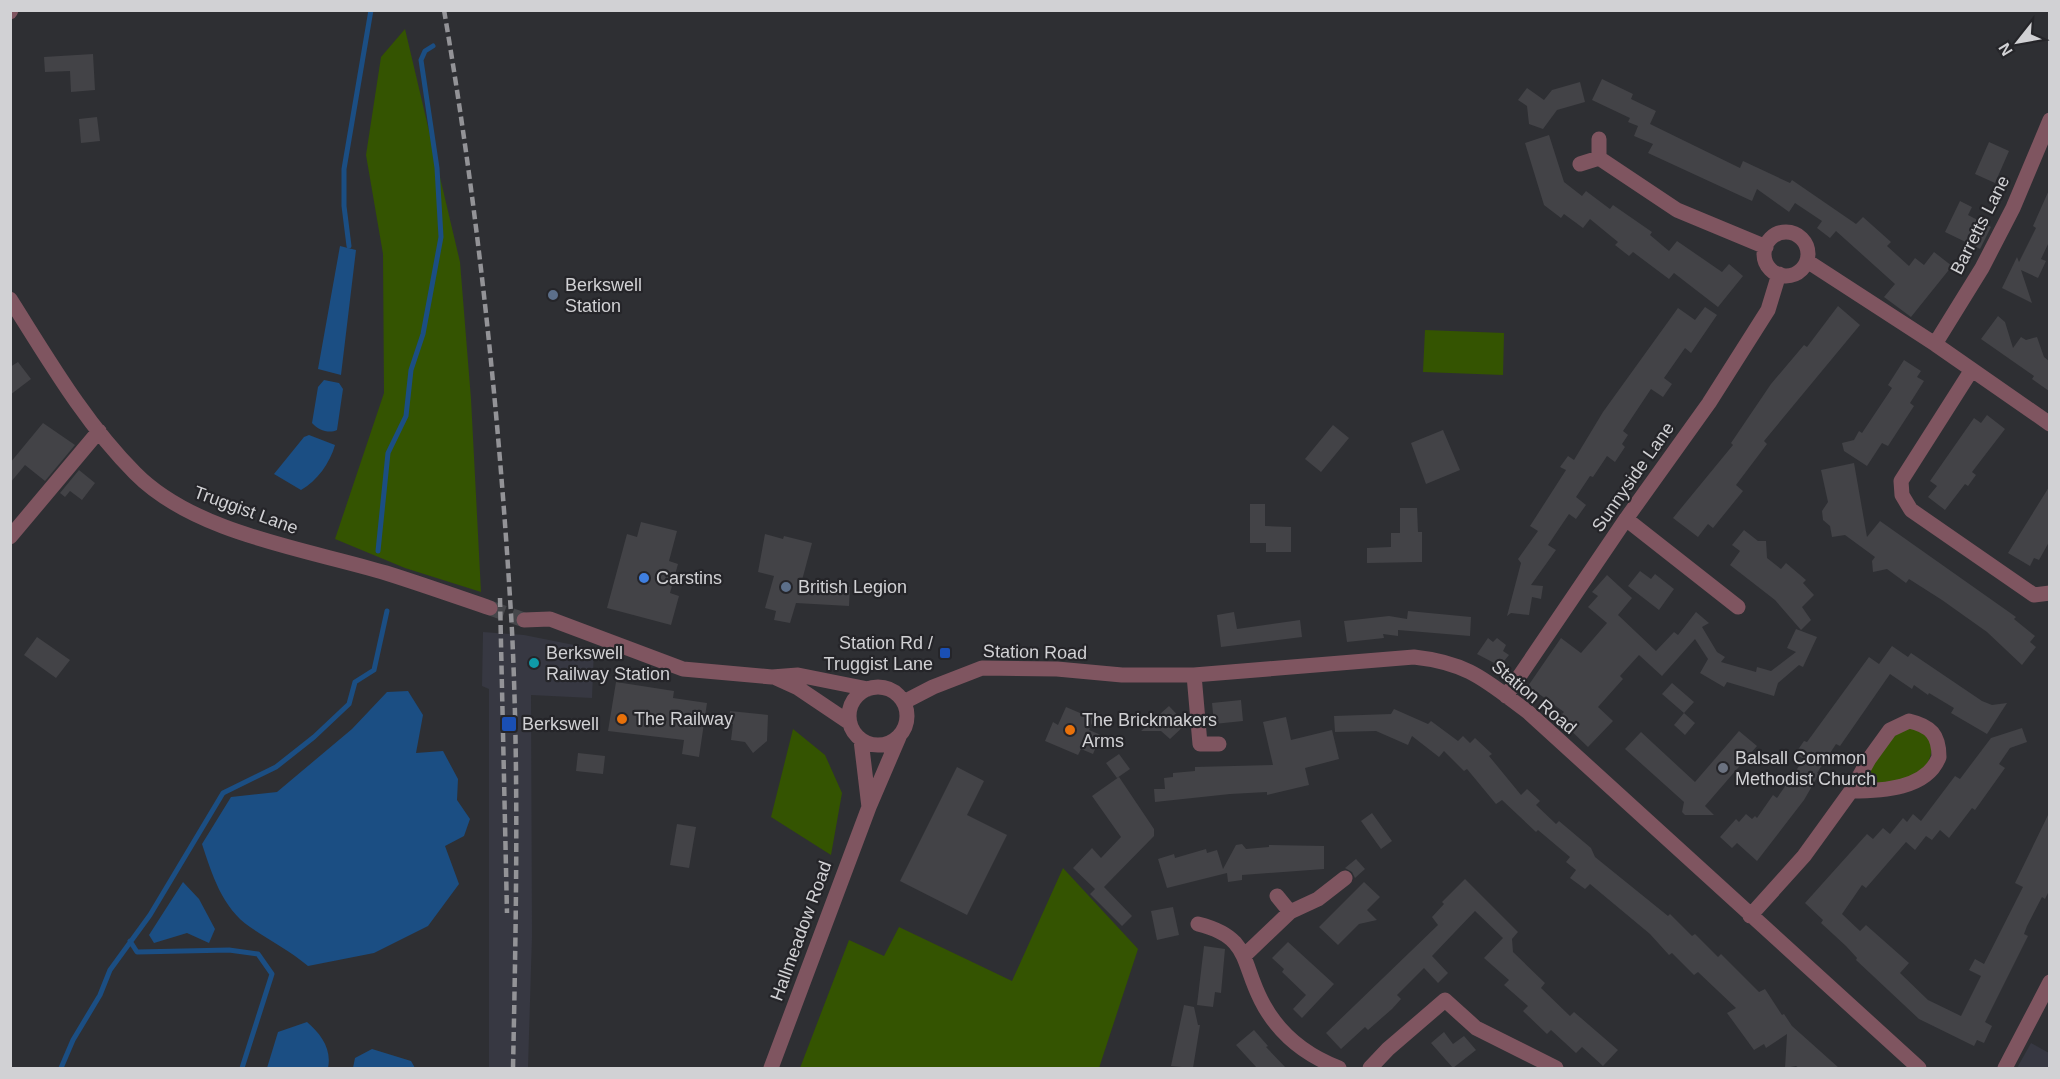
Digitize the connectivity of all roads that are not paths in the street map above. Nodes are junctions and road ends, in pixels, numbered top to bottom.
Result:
1 (2049, 120) edge
2 (1599, 139) dead end
3 (1599, 158) junction
4 (1580, 164) dead end
5 (1766, 247) junction
6 (1807, 261) junction
7 (1779, 274) junction
8 (10, 299) edge
9 (1935, 344) junction
10 (1971, 371) junction
11 (2049, 424) edge
12 (99, 431) junction
13 (1626, 519) junction
14 (10, 537) edge
15 (2049, 593) edge
16 (1738, 607) dead end
17 (490, 608) tunnel mouth
18 (524, 620) tunnel mouth
19 (1194, 675) junction
20 (772, 677) junction
21 (868, 689) junction
22 (1506, 696) junction
23 (904, 702) junction
24 (850, 723) junction
25 (898, 737) junction
26 (861, 740) junction
27 (1220, 744) dead end
28 (1851, 791) junction
29 (869, 807) junction
30 (1345, 878) dead end
31 (1277, 896) dead end
32 (1290, 912) junction
33 (1750, 916) junction
34 (1198, 924) dead end
35 (1245, 955) junction
36 (2049, 982) edge
37 (771, 1068) edge
38 (1339, 1068) edge
39 (1370, 1068) edge
40 (1556, 1068) edge
41 (1919, 1068) edge
42 (2005, 1068) edge

1 - 9 street, Barretts Lane
2 - 3 street
3 - 4 street
3 - 5 street
5 - 6 street
5 - 7 street
6 - 7 street
6 - 9 street
7 - 13 street, Sunnyside Lane
8 - 12 street, Truggist Lane
9 - 10 street
10 - 11 street
10 - 15 street
12 - 14 street
12 - 17 street, Truggist Lane
13 - 16 street
13 - 22 street, Sunnyside Lane
18 - 20 street
19 - 22 street, Station Road
19 - 23 street, Station Road
19 - 27 street
20 - 21 street
20 - 24 street
21 - 23 street
21 - 24 street
22 - 33 street, Station Road
23 - 25 street
24 - 26 street
25 - 26 street
25 - 29 street, Hallmeadow Road
26 - 29 street, Hallmeadow Road
28 - 28 street
28 - 33 street
29 - 37 street, Hallmeadow Road
30 - 32 street
31 - 32 street
32 - 35 street
33 - 41 street, Station Road
34 - 35 street
35 - 38 street
36 - 42 street
39 - 40 street

